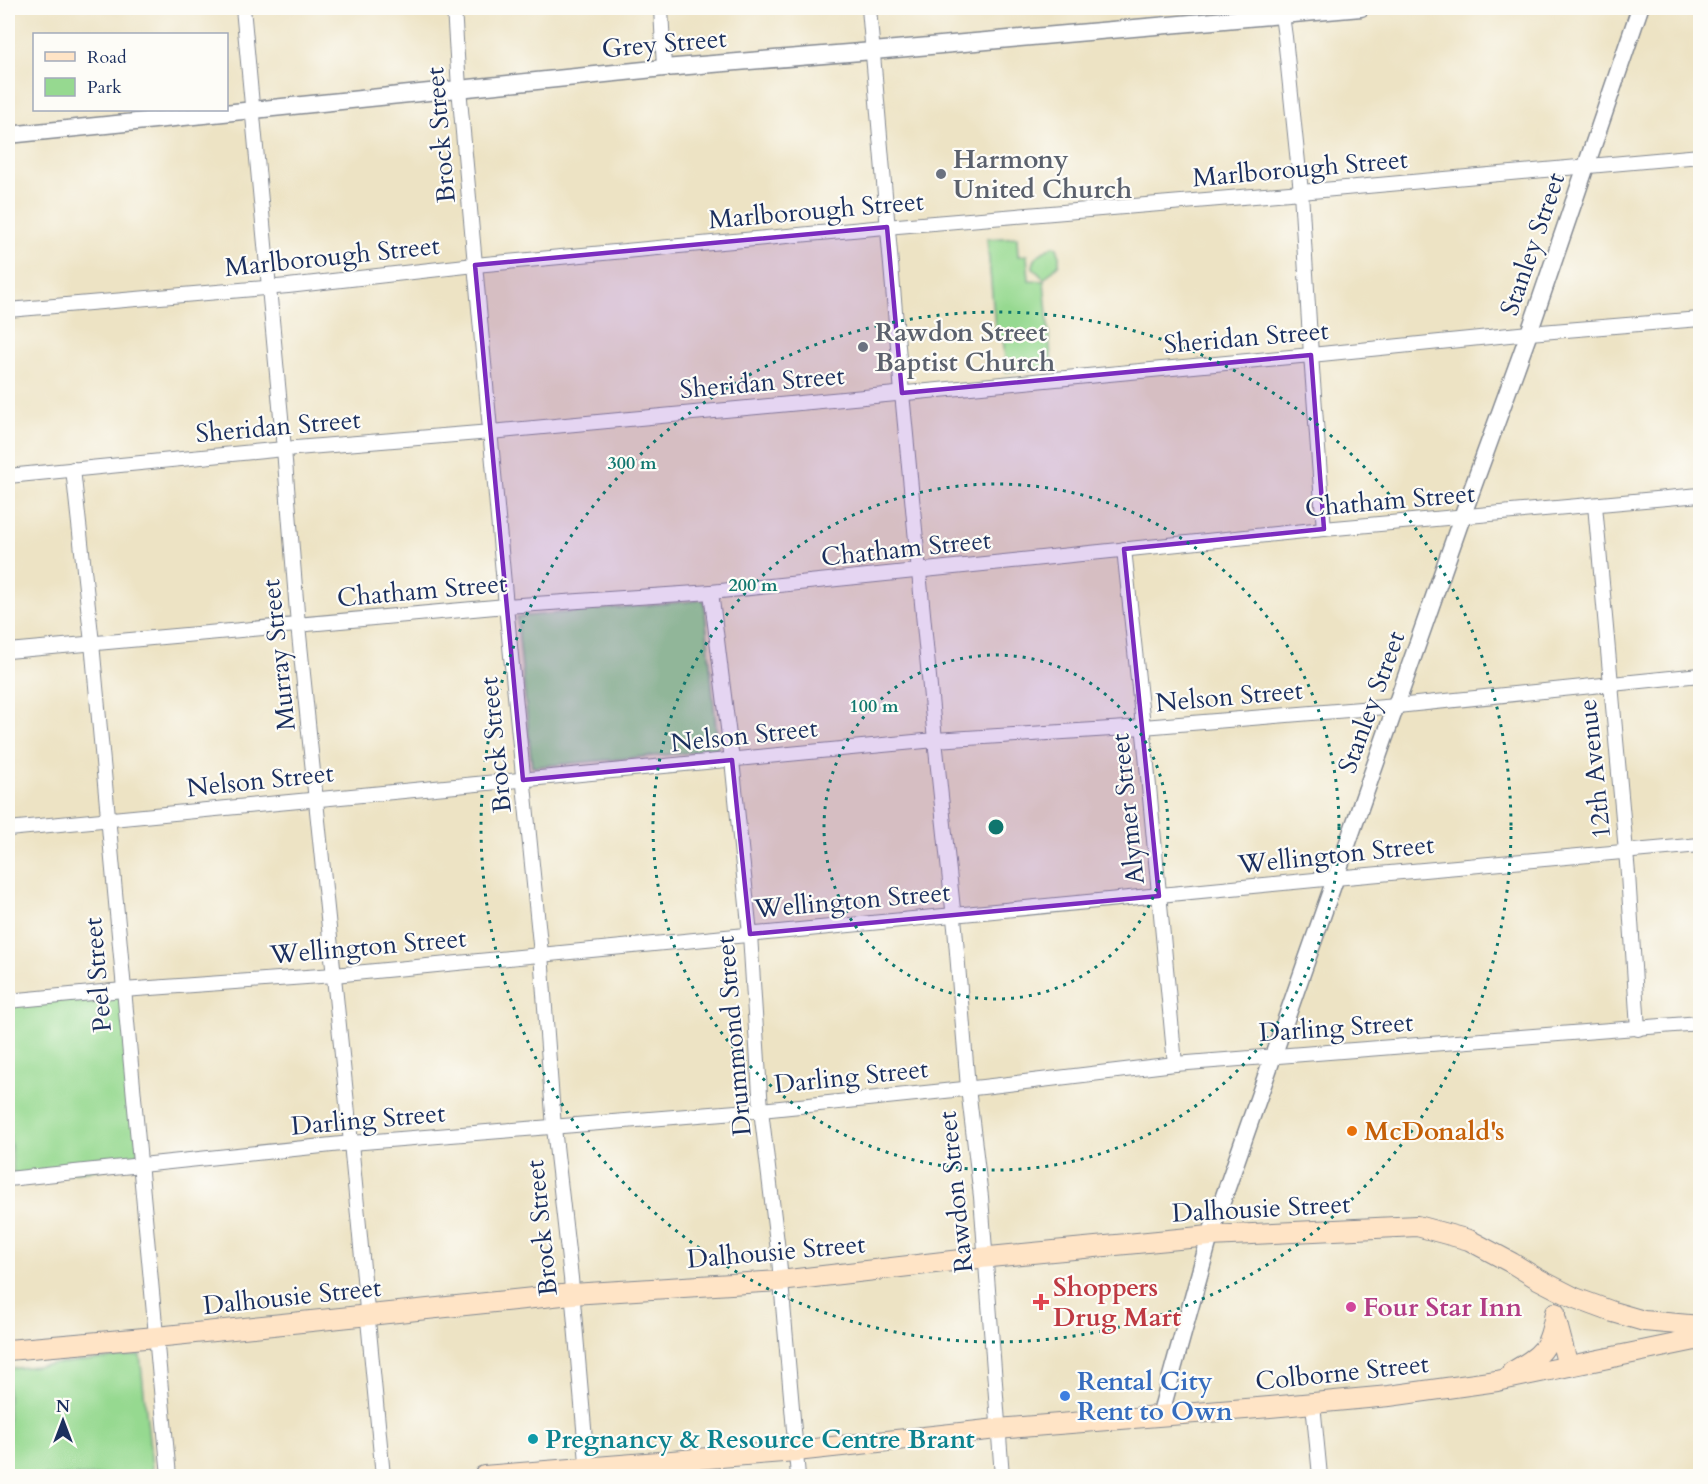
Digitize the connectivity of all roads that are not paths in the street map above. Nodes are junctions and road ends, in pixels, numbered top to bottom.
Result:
1 (243, 8) edge
2 (454, 8) edge
3 (661, 8) edge
4 (868, 8) edge
5 (1361, 8) edge
6 (1640, 8) edge
7 (1281, 11) edge
8 (873, 51) junction
9 (664, 68) junction
10 (459, 88) junction
11 (252, 110) junction
12 (8, 135) edge
13 (1701, 156) edge
14 (1585, 166) junction
15 (1301, 192) junction
16 (888, 227) junction
17 (475, 265) junction
18 (269, 288) junction
19 (8, 310) edge
20 (1701, 319) edge
21 (1528, 333) junction
22 (1311, 355) junction
23 (902, 393) junction
24 (491, 432) junction
25 (284, 448) junction
26 (73, 469) junction
27 (8, 476) edge
28 (1701, 495) edge
29 (1594, 505) junction
30 (1462, 517) junction
31 (1324, 529) junction
32 (1124, 549) junction
33 (919, 571) junction
34 (711, 592) junction
35 (506, 606) junction
36 (298, 625) junction
37 (92, 643) junction
38 (8, 651) edge
39 (1701, 675) edge
40 (1610, 685) junction
41 (1396, 706) junction
42 (1143, 727) junction
43 (934, 740) junction
44 (732, 760) junction
45 (523, 780) junction
46 (317, 798) junction
47 (107, 820) junction
48 (8, 829) edge
49 (1701, 845) edge
50 (1626, 851) junction
51 (1335, 878) junction
52 (1159, 896) junction
53 (954, 914) junction
54 (750, 933) junction
55 (541, 954) junction
56 (334, 975) junction
57 (123, 990) junction
58 (8, 1001) edge
59 (1701, 1023) edge
60 (1638, 1029) junction
61 (1274, 1056) junction
62 (1174, 1064) junction
63 (968, 1088) junction
64 (761, 1110) junction
65 (554, 1128) junction
66 (351, 1143) junction
67 (139, 1165) junction
68 (8, 1179) edge
69 (1210, 1236) junction
70 (986, 1257) junction
71 (1538, 1279) junction
72 (780, 1281) junction
73 (572, 1294) junction
74 (1554, 1313) junction
75 (367, 1315) junction
76 (1701, 1326) edge
77 (156, 1337) junction
78 (1701, 1339) edge
79 (8, 1350) edge
80 (1568, 1366) junction
81 (1497, 1381) junction
82 (1313, 1404) junction
83 (1160, 1416) junction
84 (998, 1429) junction
85 (796, 1451) junction
86 (587, 1472) edge
87 (169, 1476) edge
88 (383, 1476) edge
89 (484, 1476) edge
90 (798, 1476) edge
91 (1002, 1476) edge
92 (1320, 1476) edge

1 - 11 street, Murray Street
2 - 10 street, Brock Street
3 - 9 street
4 - 8 street, Rawdon Street
5 - 7 street, Grey Street
6 - 14 street, Stanley Street
7 - 8 street, Grey Street
7 - 15 street
8 - 9 street, Grey Street
8 - 16 street, Rawdon Street
9 - 10 street, Grey Street
10 - 11 street, Grey Street
10 - 17 street, Brock Street
11 - 12 street, Grey Street
11 - 18 street, Murray Street
13 - 14 street, Marlborough Street
14 - 15 street, Marlborough Street
14 - 21 street, Stanley Street
15 - 16 street, Marlborough Street
15 - 22 street
16 - 17 street, Marlborough Street
16 - 23 street, Rawdon Street
17 - 18 street, Marlborough Street
17 - 24 street, Brock Street
18 - 19 street, Marlborough Street
18 - 25 street, Murray Street
20 - 21 street, Sheridan Street
21 - 22 street, Sheridan Street
21 - 30 street, Stanley Street
22 - 23 street, Sheridan Street
22 - 31 street
23 - 24 street, Sheridan Street
23 - 33 street, Rawdon Street
24 - 25 street, Sheridan Street
24 - 35 street, Brock Street
25 - 26 street, Sheridan Street
25 - 36 street, Murray Street
26 - 27 street, Sheridan Street
26 - 37 street, Peel Street
28 - 29 street, Chatham Street
29 - 30 street, Chatham Street
29 - 40 street, 12th Avenue
30 - 31 street, Chatham Street
30 - 41 street, Stanley Street
31 - 32 street, Chatham Street
32 - 33 street, Chatham Street
32 - 42 street, Alymer Street
33 - 34 street, Chatham Street
33 - 43 street, Rawdon Street
34 - 35 street, Chatham Street
34 - 44 street, Drummond Street
35 - 36 street, Chatham Street
35 - 45 street, Brock Street
36 - 37 street, Chatham Street
36 - 46 street, Murray Street
37 - 38 street, Chatham Street
37 - 47 street, Peel Street
39 - 40 street, Nelson Street
40 - 41 street, Nelson Street
40 - 50 street, 12th Avenue
41 - 42 street, Nelson Street
41 - 51 street, Stanley Street
42 - 43 street, Nelson Street
42 - 52 street, Alymer Street
43 - 44 street, Nelson Street
43 - 53 street, Rawdon Street
44 - 45 street, Nelson Street
44 - 54 street, Drummond Street
45 - 46 street, Nelson Street
45 - 55 street, Brock Street
46 - 47 street, Nelson Street
46 - 56 street, Murray Street
47 - 48 street, Nelson Street
47 - 57 street, Peel Street
49 - 50 street, Wellington Street
50 - 51 street, Wellington Street
50 - 60 street, 12th Avenue
51 - 52 street, Wellington Street
51 - 61 street, Stanley Street
52 - 53 street, Wellington Street
52 - 62 street, Alymer Street
53 - 54 street, Wellington Street
53 - 63 street, Rawdon Street
54 - 55 street, Wellington Street
54 - 64 street, Drummond Street
55 - 56 street, Wellington Street
55 - 65 street, Brock Street
56 - 57 street, Wellington Street
56 - 66 street, Murray Street
57 - 58 street, Wellington Street
57 - 67 street, Peel Street
59 - 60 street, Darling Street
60 - 61 street, Darling Street
61 - 62 street, Darling Street
61 - 69 street, Stanley Street
62 - 63 street, Darling Street
63 - 64 street, Darling Street
63 - 70 street, Rawdon Street
64 - 65 street, Darling Street
64 - 72 street, Drummond Street
65 - 66 street, Darling Street
65 - 73 street, Brock Street
66 - 67 street, Darling Street
66 - 75 street, Murray Street
67 - 68 street, Darling Street
67 - 77 street, Peel Street
69 - 70 main road, Dalhousie Street
69 - 71 main road, Dalhousie Street
69 - 83 street, Stanley Street
70 - 72 main road, Dalhousie Street
70 - 84 street, Rawdon Street
71 - 74 main road
71 - 76 main road, Dalhousie Street
72 - 73 main road, Dalhousie Street
72 - 85 street, Drummond Street
73 - 75 main road, Dalhousie Street
73 - 86 street, Brock Street
74 - 80 main road
74 - 81 main road
75 - 77 main road, Dalhousie Street
75 - 88 street, Murray Street
77 - 79 main road, Dalhousie Street
77 - 87 street, Peel Street
78 - 80 main road, Colborne Street
80 - 81 main road, Colborne Street
81 - 82 main road, Colborne Street
82 - 83 main road, Colborne Street
82 - 92 street
83 - 84 main road, Colborne Street
84 - 85 main road, Colborne Street
84 - 91 street, Rawdon Street
85 - 86 main road, Colborne Street
85 - 90 street, Drummond Street
86 - 89 main road, Colborne Street

